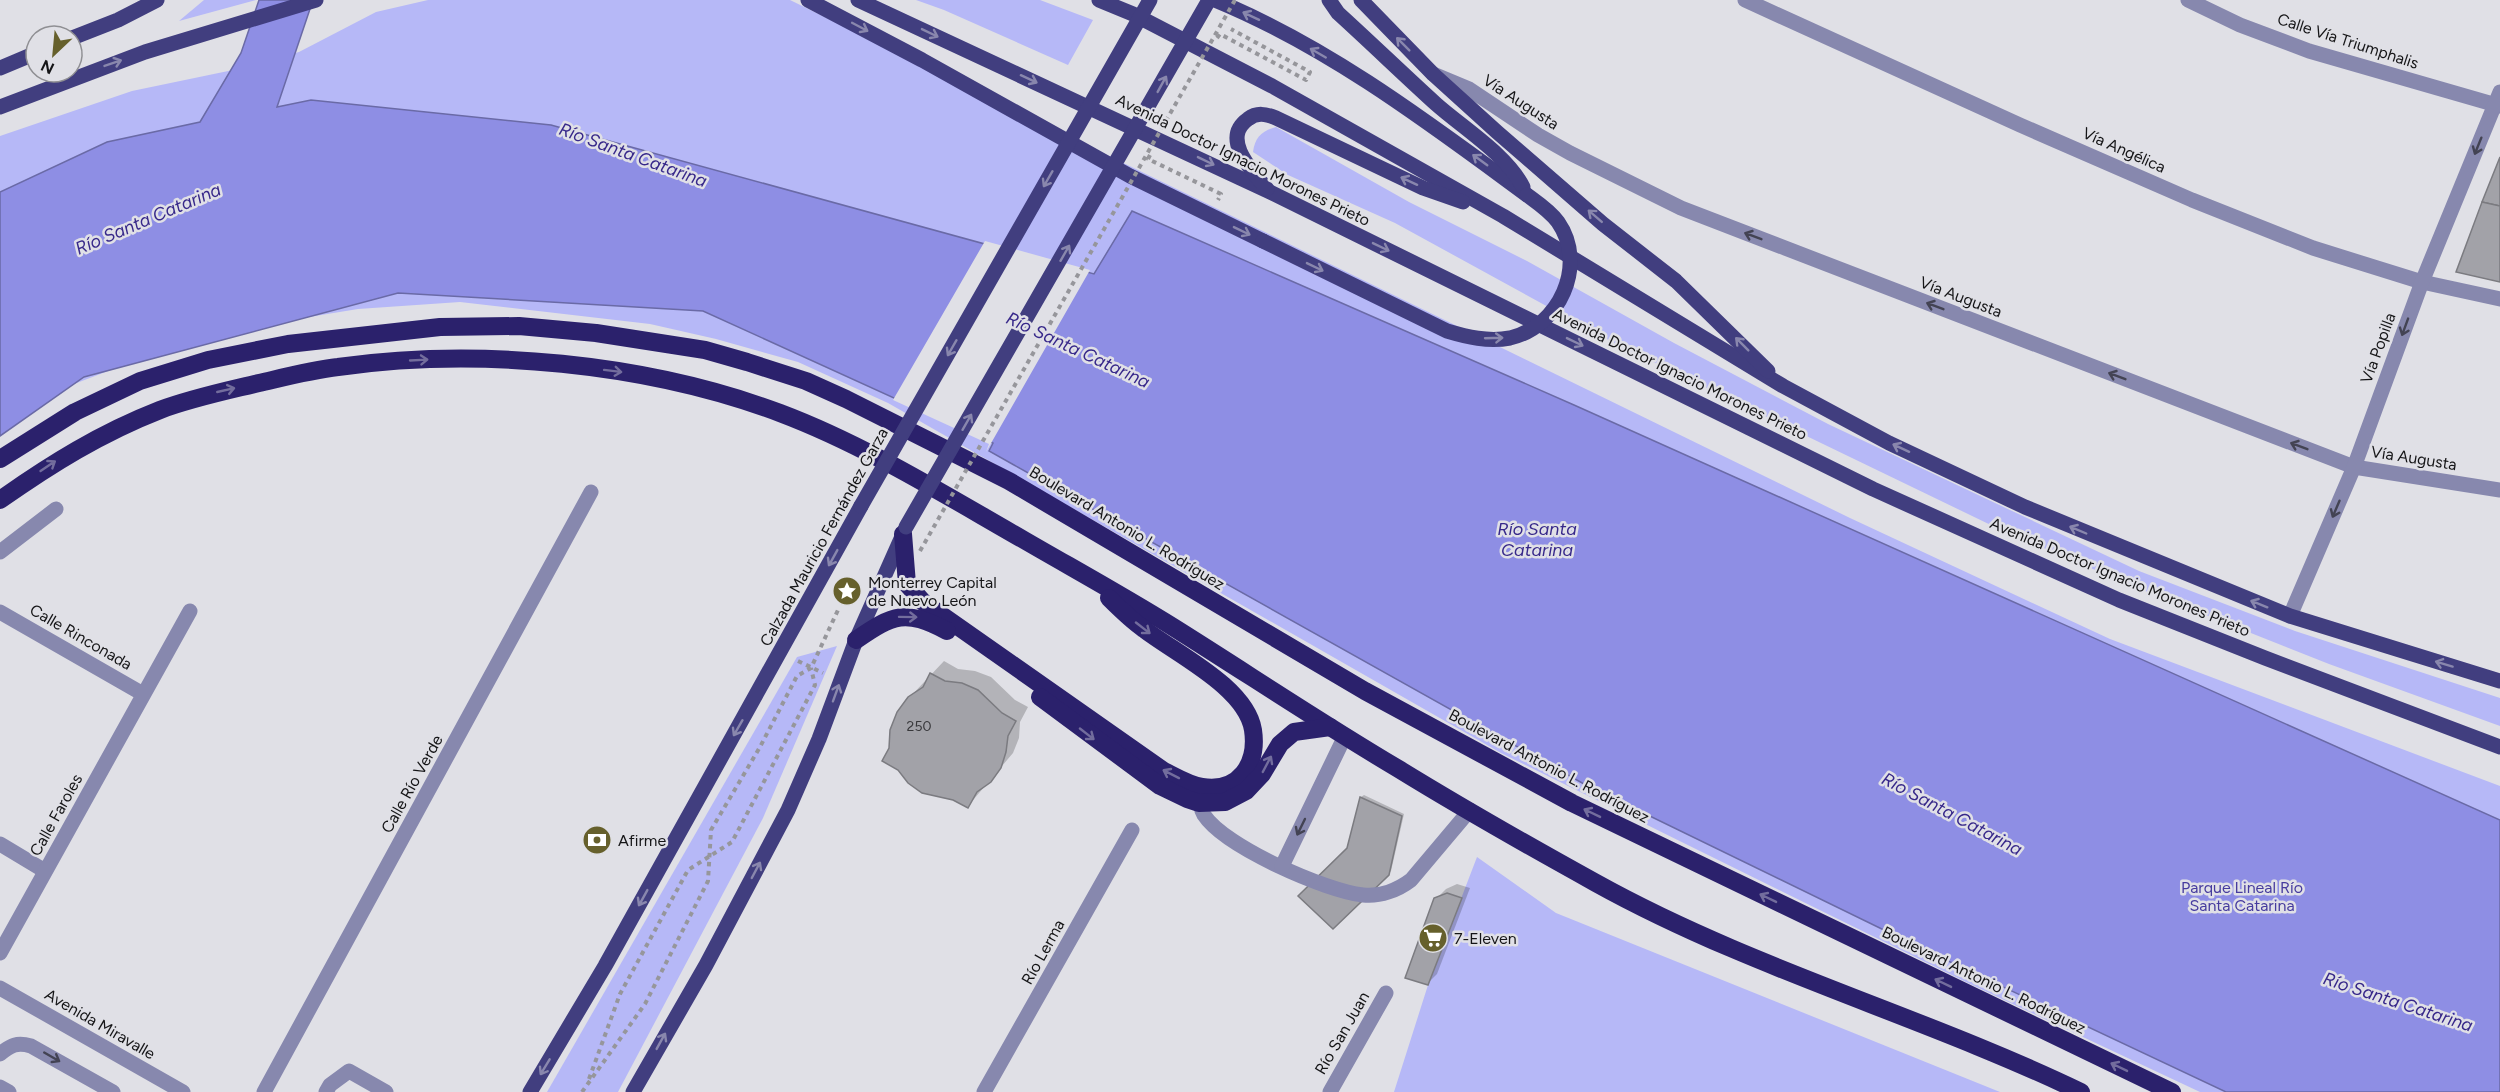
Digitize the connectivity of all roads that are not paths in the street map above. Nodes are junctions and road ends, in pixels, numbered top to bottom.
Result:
1 (156, 0) edge
2 (316, 0) edge
3 (808, 0) edge
4 (858, 0) edge
5 (1099, 0) edge
6 (1150, 0) edge
7 (1209, 0) edge
8 (1215, 0) edge
9 (1329, 0) edge
10 (1361, 0) edge
11 (1745, 0) edge
12 (2188, 0) edge
13 (84, 33) edge
14 (24, 58) edge
15 (0, 68) edge
16 (1433, 74) junction
17 (2498, 101) edge
18 (0, 107) edge
19 (1270, 192) junction
20 (1527, 195) junction
21 (1503, 216) junction
22 (2422, 282) junction
23 (2500, 299) edge
24 (1783, 386) junction
25 (0, 459) edge
26 (2354, 467) junction
27 (2500, 490) edge
28 (591, 492) dead end
29 (0, 500) edge
30 (56, 509) dead end
31 (905, 530) junction
32 (0, 552) edge
33 (1084, 574) junction
34 (190, 611) dead end
35 (0, 612) edge
36 (2290, 616) junction
37 (856, 640) junction
38 (2500, 681) edge
39 (143, 694) junction
40 (1338, 732) junction
41 (2500, 747) edge
42 (1200, 795) junction
43 (1470, 810) junction
44 (1132, 830) dead end
45 (0, 843) edge
46 (1282, 866) junction
47 (45, 871) junction
48 (0, 953) edge
49 (0, 988) edge
50 (1386, 993) dead end
51 (0, 1054) edge
52 (0, 1087) edge
53 (9, 1092) edge
54 (113, 1092) edge
55 (183, 1092) edge
56 (264, 1092) edge
57 (326, 1092) edge
58 (386, 1092) edge
59 (530, 1092) edge
60 (633, 1092) edge
61 (984, 1092) edge
62 (1330, 1092) edge
63 (2081, 1092) edge
64 (2172, 1092) edge

1 - 13 main road
18 -> 2 main road
3 -> 20 main road, bridge
4 -> 19 main road, Avenida Doctor Ignacio Morones Prieto
5 - 21 main road, Avenida Doctor Ignacio Morones Prieto
6 -> 59 main road, Calzada Mauricio Fernández Garza, bridge
31 -> 7 main road, bridge
20 -> 8 main road
9 - 20 main road
16 -> 10 main road
11 - 22 street, Vía Angélica
12 - 17 street, Calle Vía Triumphalis
14 - 15 main road
24 -> 16 main road
26 -> 16 street, Vía Augusta
17 -> 22 street, Vía Popilla
21 -> 19 main road
19 -> 41 main road, Avenida Doctor Ignacio Morones Prieto
21 - 24 main road, Avenida Doctor Ignacio Morones Prieto
22 - 23 street, Vía Angélica
22 -> 26 street, Vía Popilla
36 -> 24 main road, Avenida Doctor Ignacio Morones Prieto
64 -> 25 highway, Boulevard Antonio L. Rodríguez
26 - 27 street, Vía Augusta
26 -> 36 street, Vía Popilla
28 - 56 street, Calle Río Verde
29 -> 33 highway
30 - 32 street
31 - 37 main road
42 -> 31 highway
33 - 40 highway
33 -> 42 highway
34 - 39 street, Calle Faroles
35 - 39 street, Calle Rinconada
38 -> 36 main road, Avenida Doctor Ignacio Morones Prieto
37 -> 42 highway
60 -> 37 main road
39 - 47 street, Calle Faroles
42 -> 40 highway
40 - 43 highway
40 -> 46 street
42 - 46 street
43 - 46 street
43 - 63 highway
44 - 61 street, Río Lerma
45 - 47 street
47 - 48 street, Calle Faroles
49 - 55 street, Avenida Miravalle
50 - 62 street, Río San Juan
51 -> 54 street
52 - 53 street
57 - 58 street

